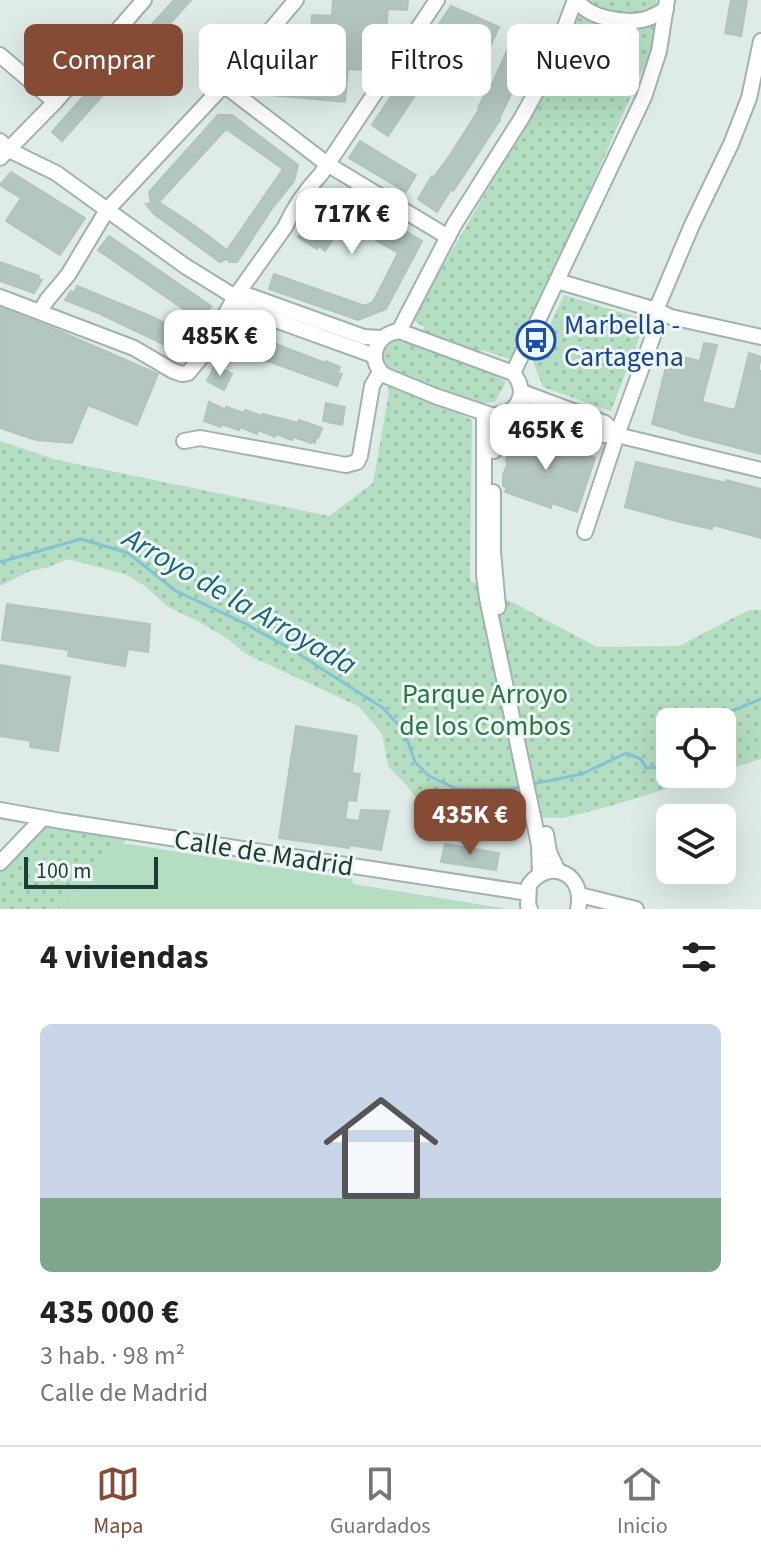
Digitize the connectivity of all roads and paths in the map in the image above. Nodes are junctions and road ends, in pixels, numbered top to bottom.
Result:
1 (296, 0) edge
2 (437, 0) edge
3 (576, 0) edge
4 (134, 4) edge
5 (666, 5) edge
6 (276, 24) edge
7 (761, 41) edge
8 (0, 55) edge
9 (214, 96) edge
10 (238, 96) edge
11 (55, 102) junction
12 (2, 150) edge
13 (327, 164) junction
14 (107, 210) junction
15 (448, 237) junction
16 (557, 281) junction
17 (0, 297) edge
18 (235, 297) junction
19 (656, 310) junction
20 (40, 312) junction
21 (399, 331) junction
22 (761, 337) edge
23 (382, 338) junction
24 (375, 356) junction
25 (380, 372) junction
26 (513, 373) junction
27 (519, 398) junction
28 (492, 415) junction
29 (617, 435) junction
30 (184, 441) dead end
31 (761, 470) edge
32 (585, 532) dead end
33 (0, 810) edge
34 (43, 818) junction
35 (543, 844) junction
36 (0, 863) edge
37 (558, 871) junction
38 (540, 874) junction
39 (528, 893) junction
40 (582, 905) edge
41 (530, 909) edge
42 (636, 909) edge

1 - 6 street
2 - 13 street
3 - 5 street
3 - 15 street
4 - 11 street
5 - 16 street
7 - 19 street
8 - 11 street
9 - 14 street
10 - 13 street
11 - 12 street
12 - 14 street
13 - 15 street
13 - 18 street
14 - 18 street
14 - 20 street
15 - 21 street
16 - 19 street
16 - 26 street
17 - 20 street
18 - 20 street
18 - 23 street
18 - 24 street
19 - 22 street
19 - 29 street
21 - 23 street
21 - 26 street
23 - 24 street
24 - 25 street
25 - 28 street
25 - 30 street
26 - 27 street
27 - 28 street
27 - 29 street
28 - 35 street
29 - 31 street
29 - 32 street
33 - 34 street, Calle de Madrid
34 - 36 street
34 - 39 street, Calle de Madrid
35 - 37 street
35 - 38 street
37 - 38 street
37 - 40 street
38 - 39 street
39 - 41 street
40 - 42 street

